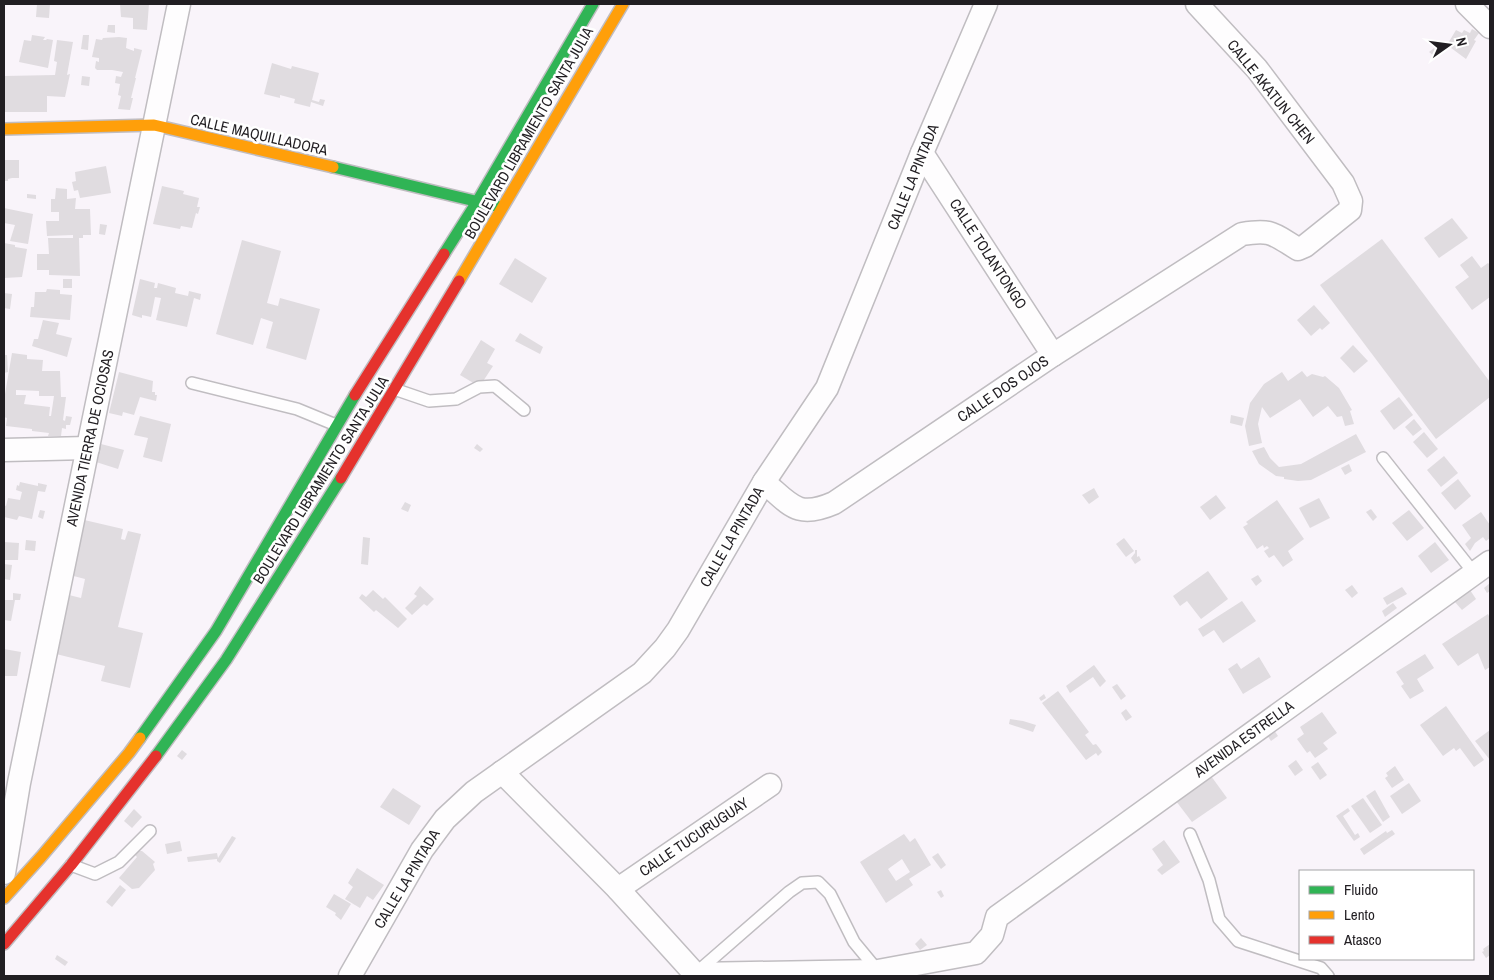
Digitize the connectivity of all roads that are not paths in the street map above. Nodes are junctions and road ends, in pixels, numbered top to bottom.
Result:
1 (180, 4) edge
2 (592, 4) edge
3 (623, 4) edge
4 (986, 4) edge
5 (1197, 4) edge
6 (1468, 4) edge
7 (1490, 27) edge
8 (154, 125) junction
9 (4, 128) edge
10 (922, 153) junction
11 (477, 202) junction
12 (503, 208) junction
13 (1242, 234) joint
14 (1053, 355) junction
15 (192, 382) dead end
16 (394, 389) junction
17 (524, 410) dead end
18 (336, 426) junction
19 (88, 448) junction
20 (4, 450) edge
21 (1383, 458) dead end
22 (764, 482) junction
23 (1482, 568) edge
24 (502, 772) junction
25 (12, 782) edge
26 (770, 785) dead end
27 (150, 831) dead end
28 (1190, 834) dead end
29 (72, 865) junction
30 (4, 873) edge
31 (618, 889) junction
32 (4, 898) edge
33 (6, 932) edge
34 (878, 971) junction
35 (695, 974) junction
36 (350, 976) edge
37 (1328, 976) edge

1 - 8 street, AVENIDA TIERRA DE OCIOSAS
2 - 11 main road, BOULEVARD LIBRAMIENTO SANTA JULIA
3 - 12 main road, BOULEVARD LIBRAMIENTO SANTA JULIA
4 - 10 street, CALLE LA PINTADA
5 - 13 street, CALLE AKATUN CHEN
6 - 7 street
8 - 9 main road, CALLE MAQUILLADORA
8 - 11 main road, CALLE MAQUILLADORA
8 - 19 street, AVENIDA TIERRA DE OCIOSAS
10 - 14 street, CALLE TOLANTONGO
10 - 22 street, CALLE LA PINTADA
11 - 12 main road, CALLE MAQUILLADORA
11 - 18 main road, BOULEVARD LIBRAMIENTO SANTA JULIA
12 - 16 main road, BOULEVARD LIBRAMIENTO SANTA JULIA
13 - 14 street, CALLE DOS OJOS
14 - 22 street, CALLE DOS OJOS
15 - 18 lane
16 - 17 lane
16 - 29 main road, BOULEVARD LIBRAMIENTO SANTA JULIA
18 - 32 main road, BOULEVARD LIBRAMIENTO SANTA JULIA
19 - 20 street
19 - 25 street, AVENIDA TIERRA DE OCIOSAS
21 - 23 lane
22 - 24 street, CALLE LA PINTADA
23 - 34 street, AVENIDA ESTRELLA
24 - 31 street
24 - 36 street, CALLE LA PINTADA
25 - 30 street, AVENIDA TIERRA DE OCIOSAS
26 - 31 street, CALLE TUCURUGUAY
27 - 29 lane
28 - 37 lane
29 - 33 main road, BOULEVARD LIBRAMIENTO SANTA JULIA
31 - 35 street
34 - 35 street
34 - 35 lane

